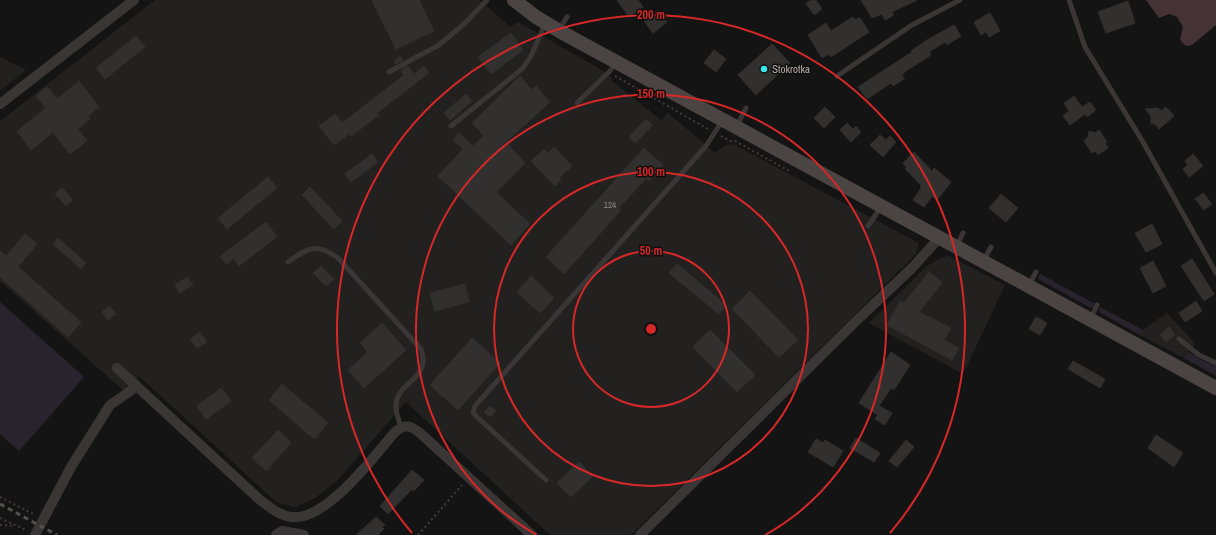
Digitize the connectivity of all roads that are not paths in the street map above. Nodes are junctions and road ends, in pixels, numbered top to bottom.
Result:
1 (134, 0) edge
2 (487, 0) edge
3 (514, 0) edge
4 (960, 0) edge
5 (1069, 0) edge
6 (567, 17) dead end
7 (546, 23) junction
8 (559, 31) junction
9 (615, 62) junction
10 (389, 72) dead end
11 (836, 76) dead end
12 (578, 103) dead end
13 (0, 104) edge
14 (746, 108) dead end
15 (722, 121) junction
16 (451, 126) dead end
17 (736, 128) junction
18 (881, 206) junction
19 (868, 226) dead end
20 (963, 232) dead end
21 (939, 238) junction
22 (956, 247) junction
23 (991, 247) dead end
24 (288, 262) dead end
25 (984, 262) junction
26 (1036, 272) dead end
27 (1216, 273) edge
28 (1029, 286) junction
29 (1097, 305) dead end
30 (1090, 320) junction
31 (1179, 339) dead end
32 (1216, 362) edge
33 (117, 368) dead end
34 (136, 387) junction
35 (1216, 388) edge
36 (401, 427) junction
37 (546, 480) dead end
38 (34, 535) edge
39 (276, 535) edge
40 (304, 535) edge
41 (532, 535) edge
42 (640, 535) edge

1 - 13 street
2 - 10 lane
3 - 7 main road
4 - 11 lane
5 - 27 lane
6 - 8 lane
7 - 8 main road
7 - 16 lane
8 - 9 main road
9 - 12 lane
9 - 15 main road
14 - 17 lane
15 - 17 main road
15 - 37 lane
17 - 18 main road
18 - 19 lane
18 - 21 main road
20 - 22 lane
21 - 22 main road
21 - 42 street
22 - 25 main road
23 - 25 lane
24 - 36 lane
25 - 28 main road
26 - 28 lane
28 - 30 main road
29 - 30 lane
30 - 35 main road
31 - 32 lane
33 - 34 street
34 - 36 street
34 - 38 street
36 - 41 street
39 - 40 street

